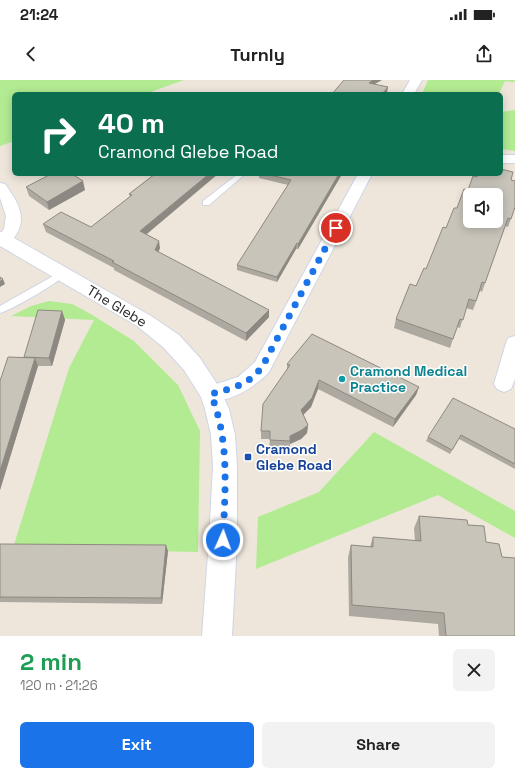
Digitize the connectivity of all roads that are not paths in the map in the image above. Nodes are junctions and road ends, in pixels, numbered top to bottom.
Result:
1 (416, 80) edge
2 (409, 92) edge
3 (503, 158) edge
4 (515, 160) edge
5 (240, 176) edge
6 (364, 176) edge
7 (0, 187) edge
8 (206, 203) dead end
9 (2, 239) edge
10 (62, 274) junction
11 (0, 310) edge
12 (515, 343) edge
13 (504, 384) dead end
14 (211, 394) junction
15 (217, 636) edge

1 - 2 street
3 - 4 street
5 - 8 lane
6 - 14 street
7 - 9 street
9 - 10 street, The Glebe
10 - 11 lane
10 - 14 street, The Glebe
12 - 13 street
14 - 15 street, The Glebe

